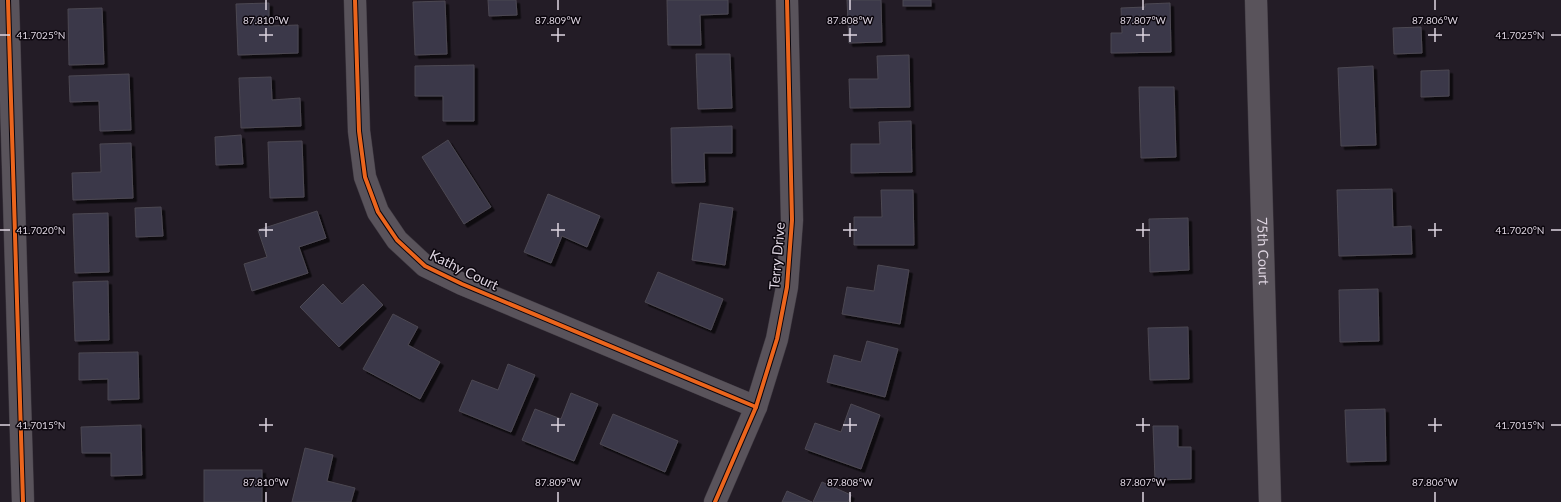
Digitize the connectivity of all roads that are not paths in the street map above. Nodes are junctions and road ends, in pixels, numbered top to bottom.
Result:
1 (8, 0) edge
2 (355, 0) edge
3 (787, 0) edge
4 (1256, 0) edge
5 (756, 406) junction
6 (23, 502) edge
7 (715, 502) edge
8 (1270, 502) edge

1 - 6 street
2 - 5 street, Kathy Court
3 - 5 street, Terry Drive
4 - 8 street, 75th Court
5 - 7 street, Terry Drive

